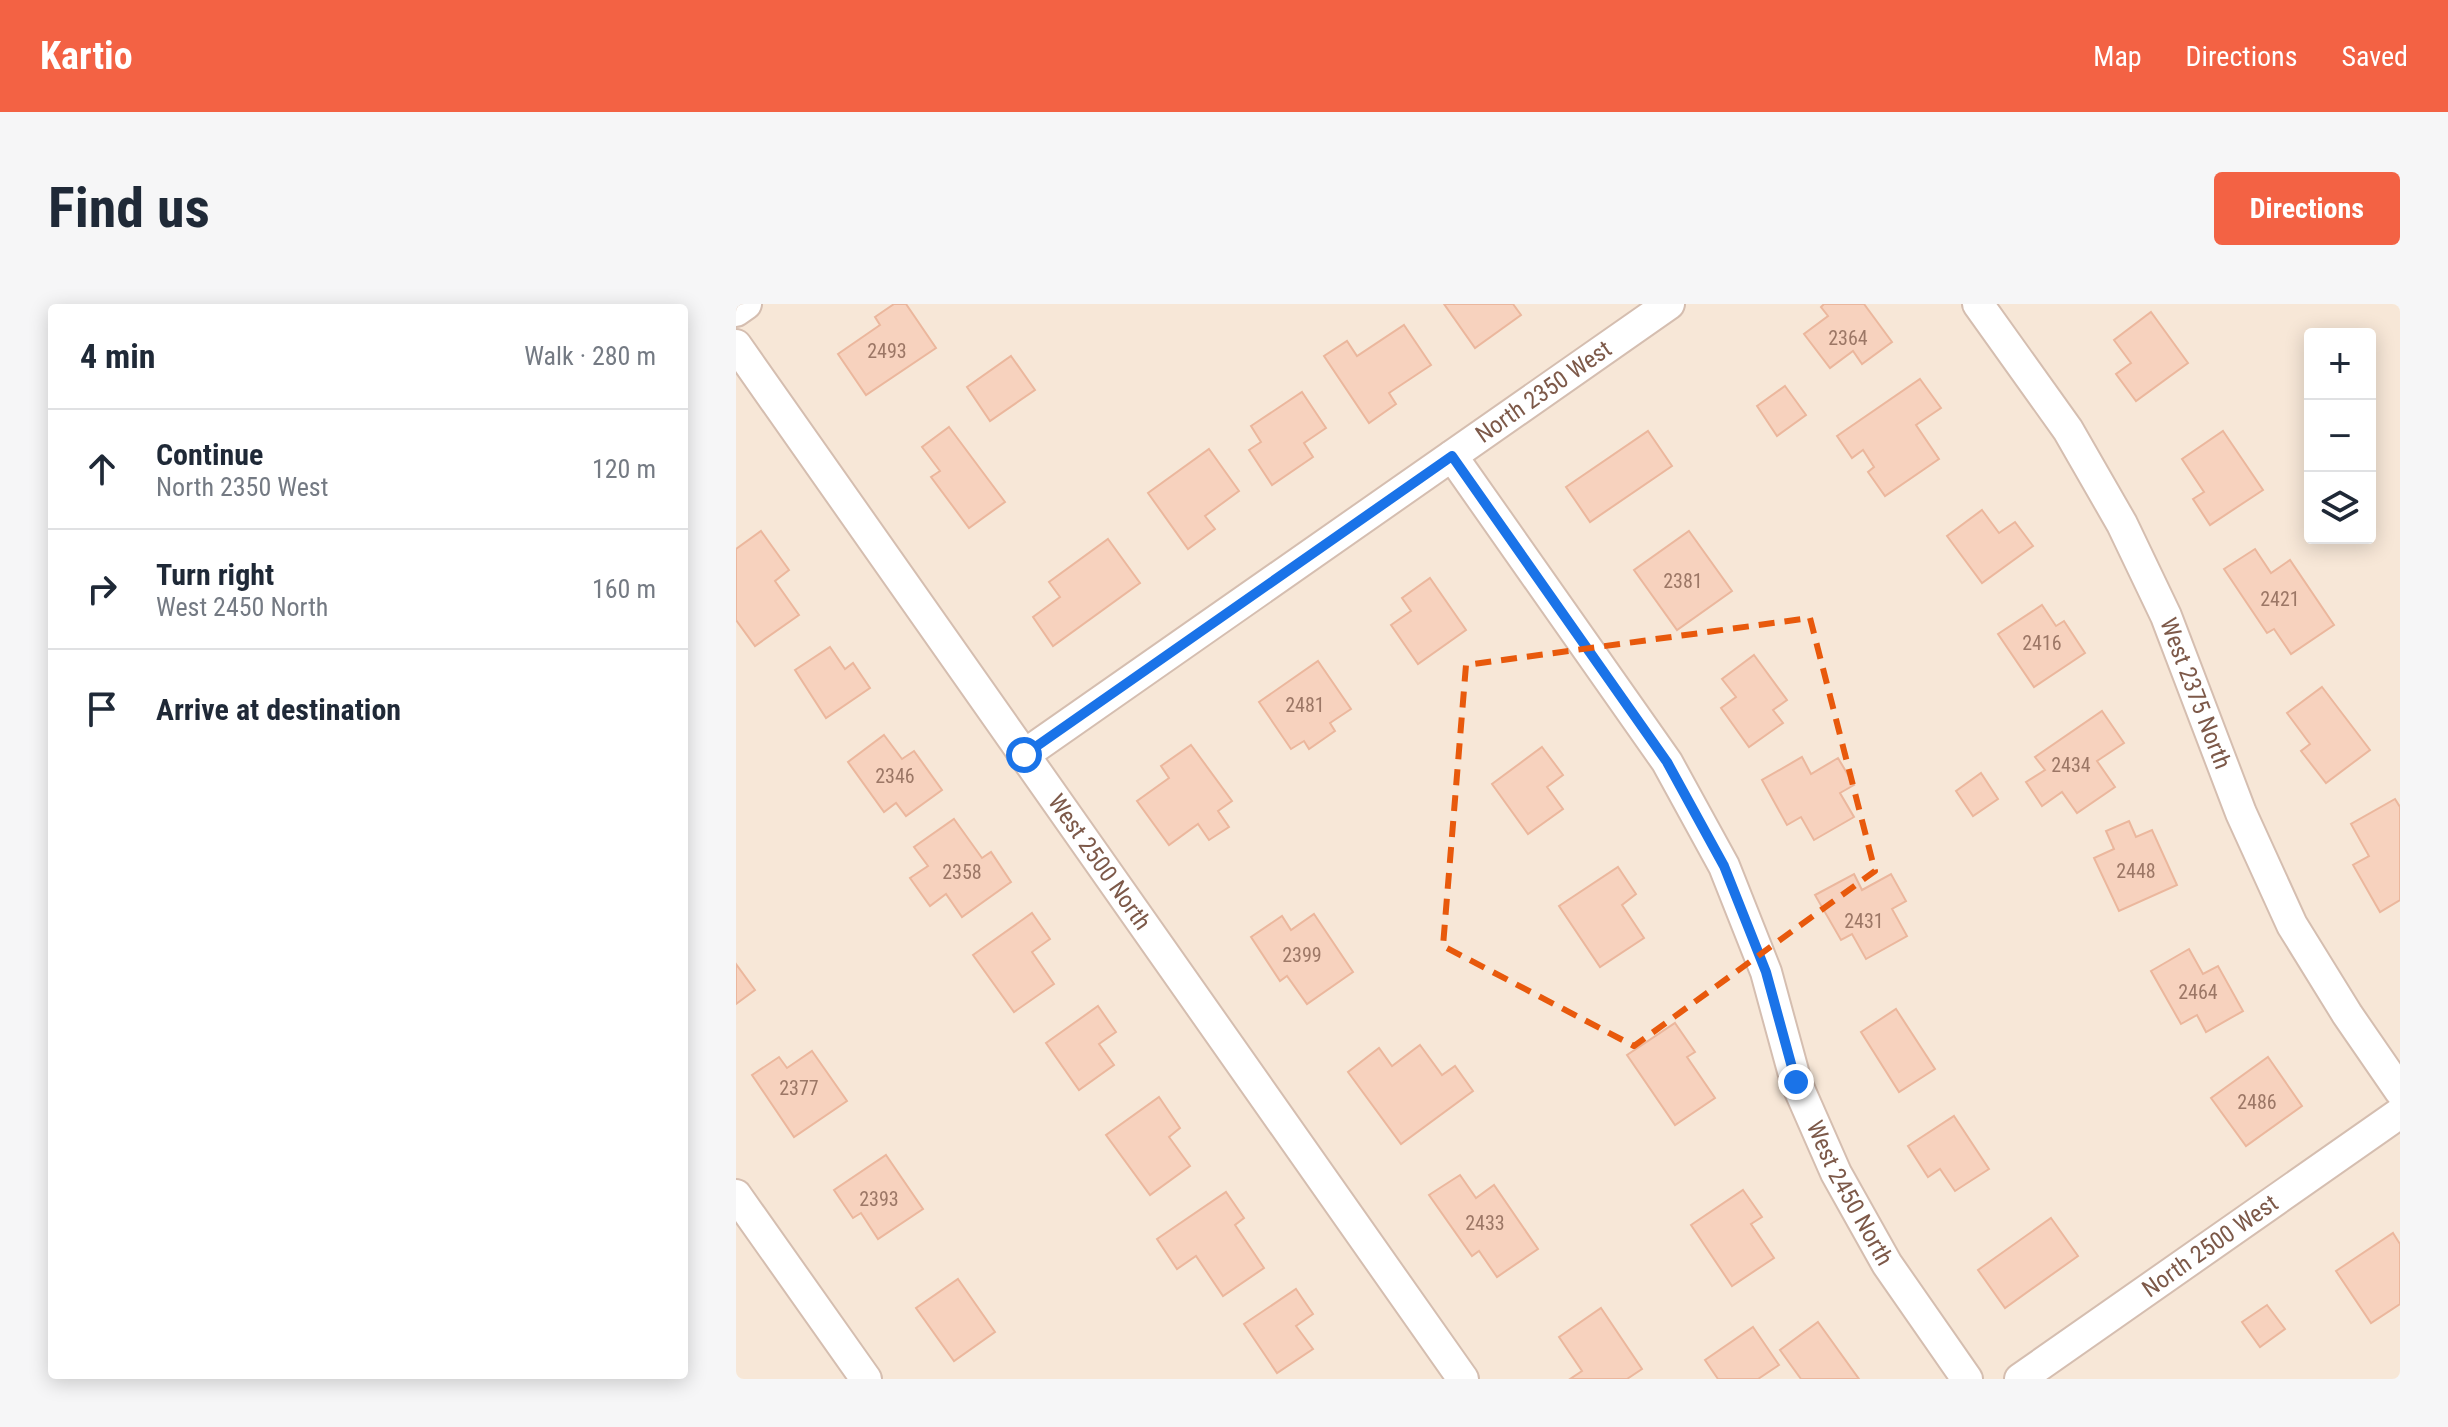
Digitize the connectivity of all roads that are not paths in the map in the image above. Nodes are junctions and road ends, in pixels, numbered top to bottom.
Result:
1 (746, 304) edge
2 (1669, 304) edge
3 (1978, 304) edge
4 (736, 311) edge
5 (736, 345) edge
6 (1452, 456) junction
7 (1024, 755) junction
8 (2400, 1091) edge
9 (2400, 1113) edge
10 (736, 1195) edge
11 (866, 1379) edge
12 (1463, 1379) edge
13 (1967, 1379) edge
14 (2020, 1379) edge

1 - 4 street
2 - 6 street, North 2350 West
3 - 8 street, West 2375 North
5 - 7 street, West 2500 North
6 - 7 street, North 2350 West
6 - 13 street, West 2450 North
7 - 12 street, West 2500 North
9 - 14 street, North 2500 West
10 - 11 street

